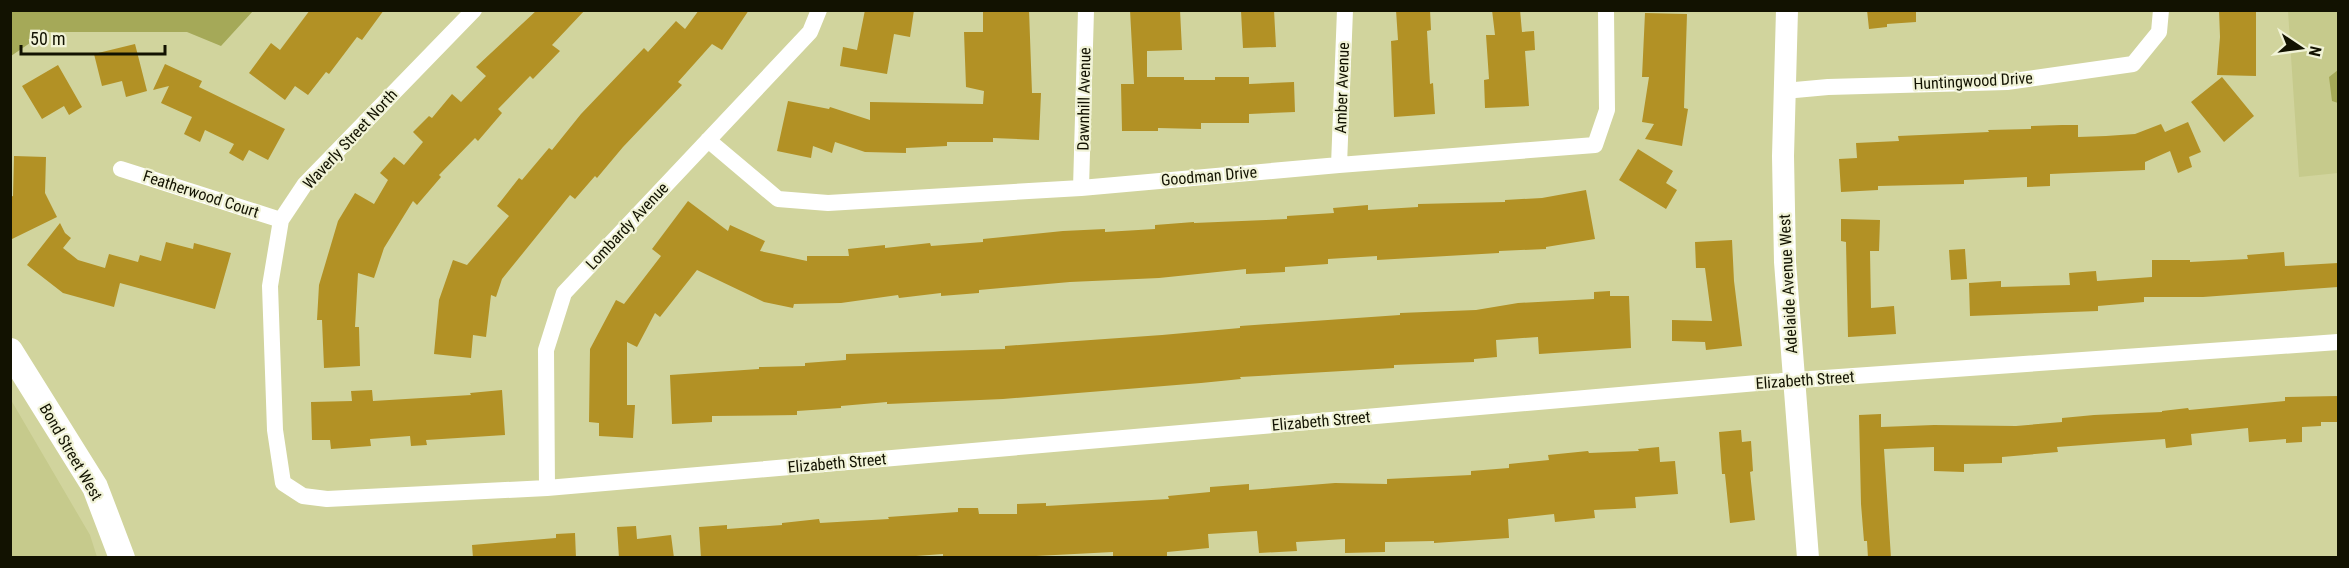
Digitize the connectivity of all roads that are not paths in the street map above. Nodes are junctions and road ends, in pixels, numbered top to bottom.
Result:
1 (474, 10) edge
2 (819, 10) edge
3 (1086, 10) edge
4 (1345, 10) edge
5 (1606, 10) edge
6 (1786, 10) edge
7 (2161, 10) edge
8 (1784, 91) junction
9 (708, 140) junction
10 (1340, 165) junction
11 (121, 169) dead end
12 (1081, 188) junction
13 (281, 220) junction
14 (2338, 342) edge
15 (10, 351) edge
16 (1794, 381) junction
17 (547, 488) junction
18 (303, 496) joint
19 (122, 558) edge
20 (1808, 558) edge

1 - 13 street, Waverly Street North
2 - 9 street, Lombardy Avenue
3 - 12 street, Dawnhill Avenue
4 - 10 street, Amber Avenue
5 - 10 street, Goodman Drive
6 - 8 main road, Adelaide Avenue West
7 - 8 street, Huntingwood Drive
8 - 16 main road, Adelaide Avenue West
9 - 12 street, Goodman Drive
9 - 17 street, Lombardy Avenue
10 - 12 street, Goodman Drive
11 - 13 street, Featherwood Court
13 - 18 street, Waverly Street North
14 - 16 street, Elizabeth Street
15 - 19 main road, Bond Street West
16 - 17 street, Elizabeth Street
16 - 20 main road, Adelaide Avenue West
17 - 18 street, Elizabeth Street

